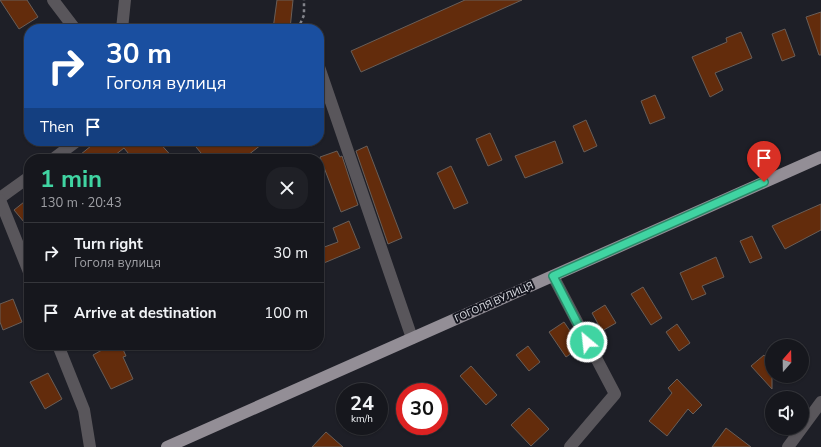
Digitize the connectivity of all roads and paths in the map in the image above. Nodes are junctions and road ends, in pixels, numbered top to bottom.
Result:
1 (53, 0) edge
2 (125, 0) edge
3 (304, 0) edge
4 (71, 24) edge
5 (123, 24) edge
6 (300, 24) edge
7 (324, 82) edge
8 (70, 146) edge
9 (60, 154) edge
10 (821, 157) edge
11 (24, 181) edge
12 (0, 199) edge
13 (24, 259) edge
14 (553, 276) junction
15 (412, 338) junction
16 (60, 350) edge
17 (821, 402) edge
18 (90, 447) edge
19 (167, 447) edge
20 (570, 447) edge
21 (788, 447) edge

1 - 4 street
2 - 5 street
3 - 6 path
7 - 15 street
8 - 9 street
10 - 14 main road, ГОГОЛЯ ВУЛИЦЯ
11 - 12 street
12 - 13 street
14 - 15 main road, ГОГОЛЯ ВУЛИЦЯ
14 - 20 street
15 - 19 main road, ГОГОЛЯ ВУЛИЦЯ
16 - 18 street
17 - 21 street

